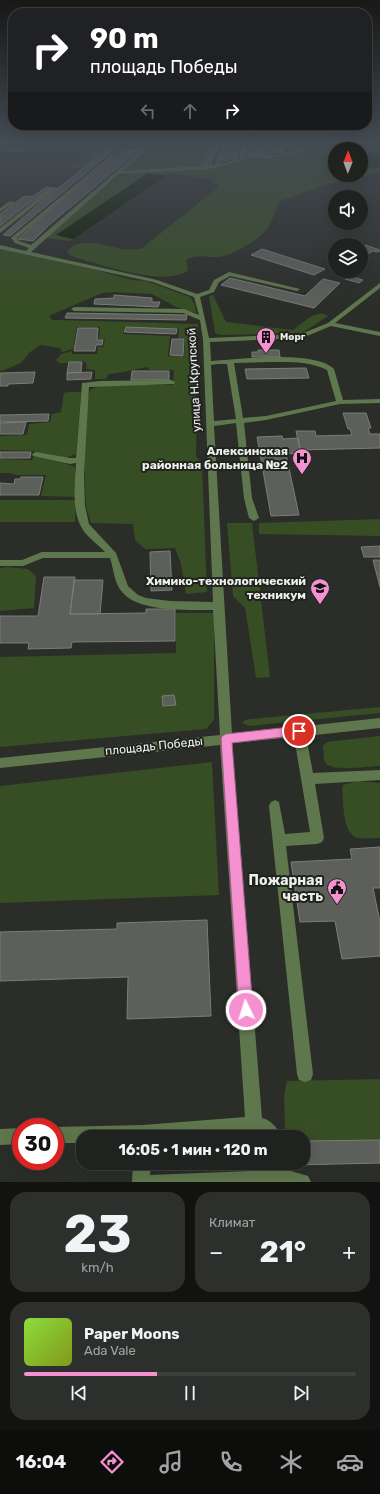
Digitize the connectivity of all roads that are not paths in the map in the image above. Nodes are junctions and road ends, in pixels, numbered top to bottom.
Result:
1 (42, 197) edge
2 (64, 197) edge
3 (90, 197) edge
4 (12, 202) dead end
5 (0, 210) edge
6 (0, 231) edge
7 (0, 247) edge
8 (30, 250) junction
9 (380, 285) edge
10 (297, 289) dead end
11 (197, 296) junction
12 (74, 309) dead end
13 (203, 319) junction
14 (330, 324) junction
15 (380, 334) edge
16 (206, 340) junction
17 (230, 362) junction
18 (206, 363) junction
19 (171, 382) dead end
20 (380, 401) edge
21 (340, 402) junction
22 (240, 421) junction
23 (209, 424) junction
24 (36, 454) dead end
25 (79, 460) junction
26 (254, 518) dead end
27 (112, 555) junction
28 (0, 563) edge
29 (218, 606) junction
30 (380, 723) edge
31 (299, 731) junction
32 (226, 739) junction
33 (0, 763) edge
34 (380, 775) edge
35 (308, 779) junction
36 (275, 806) dead end
37 (279, 840) junction
38 (304, 1074) dead end
39 (254, 1125) junction
40 (198, 1130) edge
41 (267, 1130) edge
42 (12, 1136) edge
43 (64, 1136) edge
44 (76, 1136) edge
45 (0, 1137) edge
46 (142, 1170) edge
47 (282, 1171) edge
48 (141, 1182) edge
49 (161, 1182) edge
50 (302, 1182) edge

1 - 6 street
2 - 8 street
3 - 8 street
4 - 5 street
7 - 8 street
8 - 11 street
9 - 14 street
10 - 11 street
11 - 13 street, улица Н.Крупской
12 - 13 street
13 - 16 street, улица Н.Крупской
14 - 15 street
14 - 16 street
16 - 18 street, улица Н.Крупской
17 - 18 street
17 - 21 street
17 - 22 street
18 - 23 street, улица Н.Крупской
19 - 25 street
20 - 21 street
21 - 22 street
22 - 23 street
22 - 26 street
23 - 29 street, улица Н.Крупской
24 - 25 street
25 - 27 street
27 - 28 street
27 - 29 street
29 - 32 street, улица Н.Крупской
30 - 31 street, площадь Победы
31 - 32 street, площадь Победы
31 - 35 street
32 - 33 street, площадь Победы
32 - 39 street, улица Н.Крупской
34 - 35 street
35 - 37 street
36 - 37 street
37 - 38 street
39 - 40 street
39 - 41 street
42 - 45 street
43 - 44 street
46 - 48 street
47 - 49 street
47 - 50 street

